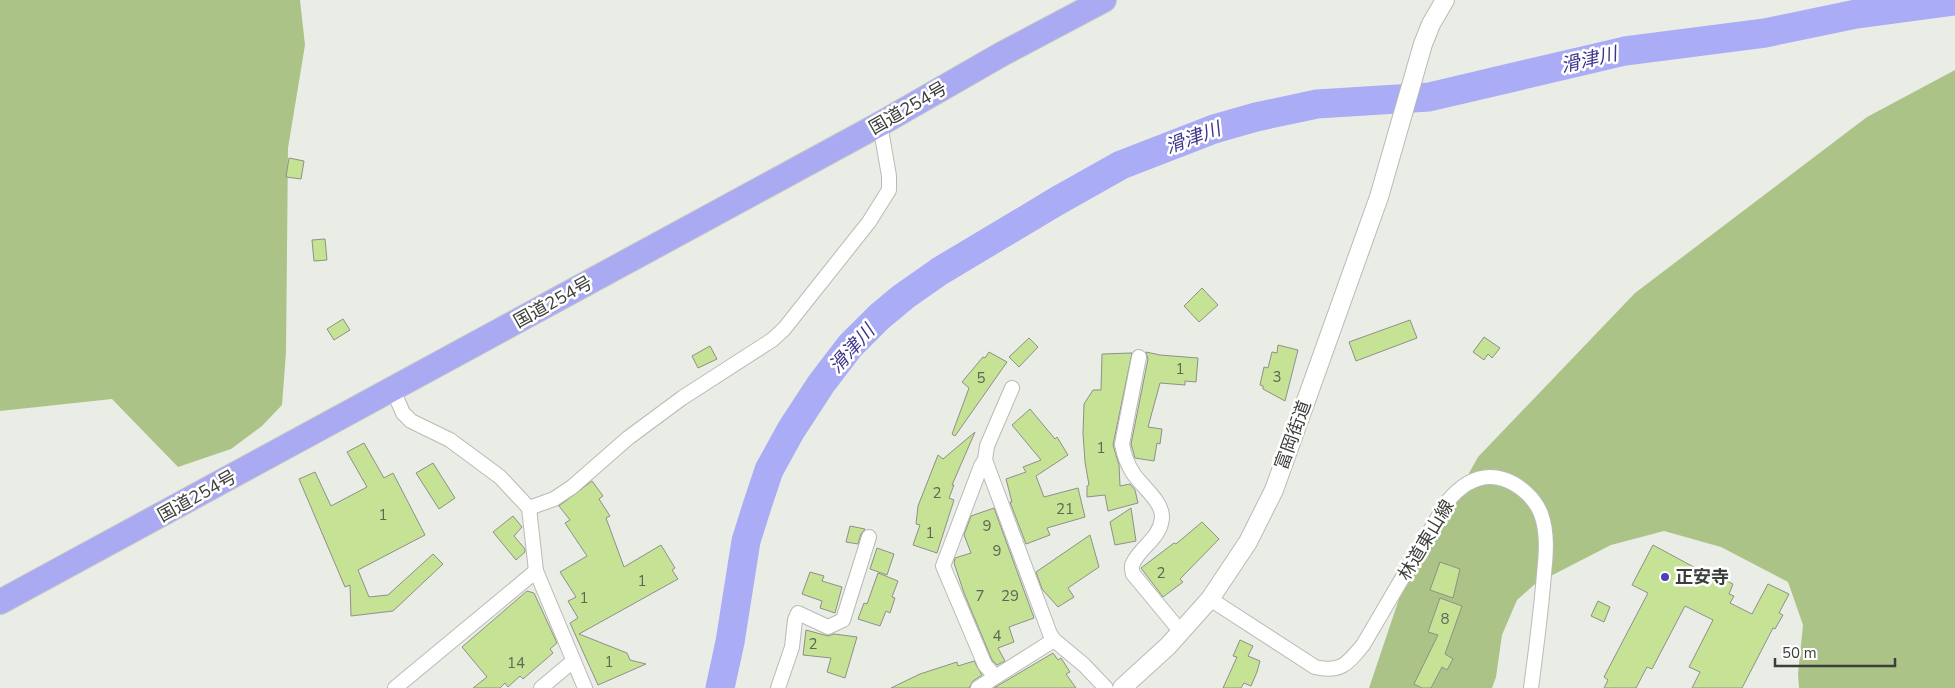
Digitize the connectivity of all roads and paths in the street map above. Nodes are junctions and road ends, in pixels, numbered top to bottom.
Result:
1 (1104, 0) edge
2 (1445, 0) edge
3 (880, 124) junction
4 (1139, 356) dead end
5 (1012, 388) dead end
6 (393, 390) junction
7 (985, 460) junction
8 (530, 508) junction
9 (869, 537) dead end
10 (536, 571) junction
11 (1210, 599) junction
12 (0, 602) edge
13 (1181, 632) junction
14 (1054, 640) junction
15 (573, 661) junction
16 (995, 676) junction
17 (1127, 687) edge
18 (395, 688) edge
19 (541, 688) edge
20 (585, 688) edge
21 (778, 688) edge
22 (978, 688) edge
23 (1106, 688) edge
24 (1531, 688) edge

1 - 3 highway, 国道254号
2 - 11 street, 富岡街道
3 - 6 highway, 国道254号
3 - 8 street
4 - 13 street
5 - 7 street
6 - 8 street
6 - 12 highway, 国道254号
7 - 14 street
7 - 16 street
8 - 10 street
9 - 21 street
10 - 15 street
10 - 18 street
11 - 13 street, 富岡街道
11 - 24 street, 林道東山線
13 - 17 street, 富岡街道
14 - 16 street
14 - 23 street
15 - 19 street
15 - 20 street
16 - 22 street

